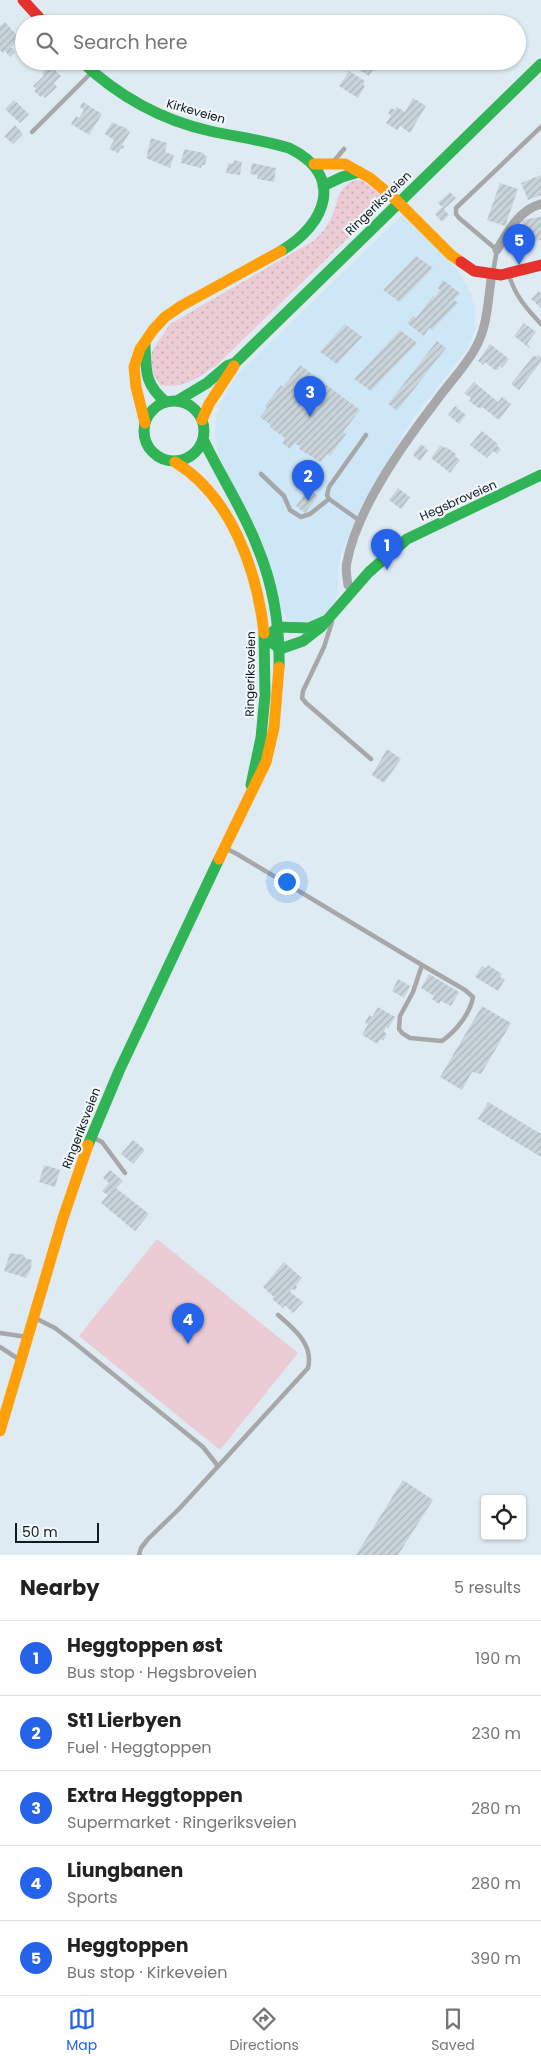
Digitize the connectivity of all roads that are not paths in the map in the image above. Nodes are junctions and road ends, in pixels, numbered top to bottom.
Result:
1 (23, 0) edge
2 (37, 15) edge
3 (541, 64) edge
4 (93, 72) joint
5 (541, 127) edge
6 (32, 132) dead end
7 (344, 149) dead end
8 (334, 162) junction
9 (314, 164) junction
10 (360, 172) junction
11 (323, 186) junction
12 (541, 204) edge
13 (497, 250) junction
14 (541, 265) edge
15 (492, 274) junction
16 (509, 274) junction
17 (541, 324) edge
18 (145, 344) junction
19 (235, 363) junction
20 (171, 402) junction
21 (202, 420) junction
22 (145, 423) junction
23 (366, 435) dead end
24 (203, 439) junction
25 (175, 462) junction
26 (261, 474) dead end
27 (541, 475) edge
28 (329, 500) junction
29 (361, 522) junction
30 (353, 590) junction
31 (330, 617) junction
32 (278, 627) junction
33 (266, 638) junction
34 (280, 649) junction
35 (371, 759) dead end
36 (250, 794) junction
37 (226, 849) junction
38 (422, 965) junction
39 (91, 1137) junction
40 (125, 1173) dead end
41 (278, 1315) dead end
42 (34, 1317) junction
43 (0, 1333) edge
44 (28, 1338) junction
45 (0, 1347) edge
46 (21, 1360) junction
47 (0, 1431) edge
48 (218, 1466) junction
49 (139, 1555) edge

1 - 2 main road
3 - 19 main road, Ringeriksveien
4 - 6 lane
4 - 9 main road, Kirkeveien
5 - 13 lane
7 - 8 lane
8 - 9 main road
8 - 10 main road
9 - 11 main road
10 - 11 main road
10 - 15 main road
11 - 18 main road
12 - 13 street
13 - 15 lane
14 - 16 main road
15 - 16 main road
15 - 29 street
16 - 17 lane
18 - 20 main road
18 - 22 main road
19 - 20 main road, Ringeriksveien
19 - 21 main road, Ringeriksveien
20 - 21 main road
20 - 22 main road
21 - 24 main road
22 - 25 main road
23 - 28 lane
24 - 25 main road
24 - 32 main road, Ringeriksveien
25 - 33 main road, Ringeriksveien
26 - 28 lane
27 - 30 main road, Hegsbroveien
28 - 29 lane
29 - 30 street
30 - 31 main road, Hegsbroveien
31 - 32 main road
31 - 34 main road, Hegsbroveien
31 - 35 lane
32 - 33 main road
32 - 34 main road, Ringeriksveien
33 - 34 main road
33 - 36 main road, Ringeriksveien
34 - 36 main road, Ringeriksveien
36 - 37 main road, Ringeriksveien
37 - 38 lane
37 - 39 main road, Ringeriksveien
38 - 38 lane
39 - 40 lane
39 - 42 main road, Ringeriksveien
41 - 48 lane
42 - 44 main road, Ringeriksveien
42 - 48 lane
43 - 44 lane
44 - 46 main road, Ringeriksveien
45 - 46 lane
46 - 47 main road, Ringeriksveien
48 - 49 lane

